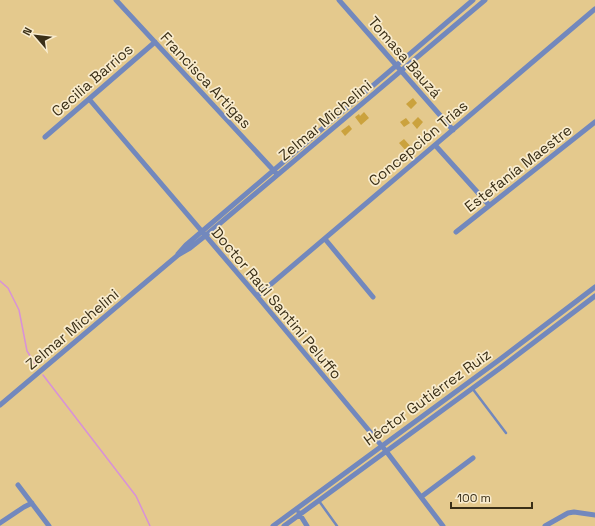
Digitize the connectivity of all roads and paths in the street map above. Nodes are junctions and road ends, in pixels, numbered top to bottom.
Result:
1 (116, 0) edge
2 (339, 0) edge
3 (473, 0) edge
4 (485, 0) edge
5 (595, 9) edge
6 (155, 42) junction
7 (397, 66) junction
8 (401, 71) junction
9 (89, 99) junction
10 (595, 122) edge
11 (452, 130) junction
12 (45, 137) dead end
13 (435, 145) junction
14 (273, 171) junction
15 (278, 176) junction
16 (489, 206) junction
17 (456, 232) dead end
18 (203, 234) junction
19 (325, 239) junction
20 (595, 287) edge
21 (257, 296) junction
22 (595, 296) edge
23 (373, 297) dead end
24 (472, 388) junction
25 (0, 405) edge
26 (506, 433) dead end
27 (386, 451) junction
28 (473, 458) dead end
29 (18, 485) dead end
30 (421, 497) junction
31 (319, 501) junction
32 (32, 503) junction
33 (296, 509) junction
34 (300, 514) junction
35 (595, 515) edge
36 (0, 523) edge
37 (49, 526) edge
38 (273, 526) edge
39 (284, 526) edge
40 (307, 526) edge
41 (337, 526) edge
42 (443, 526) edge
43 (545, 526) edge

1 - 6 street, Francisca Artigas
2 - 7 street, Tomasa Bauzá
3 - 7 street, Zelmar Michelini
4 - 8 street, Zelmar Michelini
5 - 11 street, Concepción Trias
6 - 9 street, Cecilia Barrios
6 - 14 street, Francisca Artigas
7 - 8 street, Tomasa Bauzá
7 - 14 street, Zelmar Michelini
8 - 11 street, Tomasa Bauzá
8 - 15 street, Zelmar Michelini
9 - 12 street, Cecilia Barrios
9 - 18 street, Doctor Raúl Santini Peluffo
10 - 16 street, Estefanía Maestre
11 - 13 street, Concepción Trias
13 - 16 street
13 - 19 street, Concepción Trias
14 - 15 street, Francisca Artigas
14 - 18 street, Zelmar Michelini
15 - 18 street, Zelmar Michelini
16 - 17 street, Estefanía Maestre
18 - 21 street, Doctor Raúl Santini Peluffo
18 - 25 street, Zelmar Michelini
19 - 21 street, Concepción Trias
19 - 23 street
20 - 33 street, Héctor Gutiérrez Ruiz
21 - 27 street, Doctor Raúl Santini Peluffo
22 - 24 street, Héctor Gutiérrez Ruiz
24 - 26 lane
24 - 27 street, Héctor Gutiérrez Ruiz
27 - 30 street, Doctor Raúl Santini Peluffo
27 - 31 street, Héctor Gutiérrez Ruiz
28 - 30 street
29 - 32 street
30 - 42 street, Doctor Raúl Santini Peluffo
31 - 34 street, Héctor Gutiérrez Ruiz
31 - 41 lane
32 - 36 street
32 - 37 street
33 - 34 street
33 - 38 street, Héctor Gutiérrez Ruiz
34 - 39 street, Héctor Gutiérrez Ruiz
34 - 40 street
35 - 43 street

